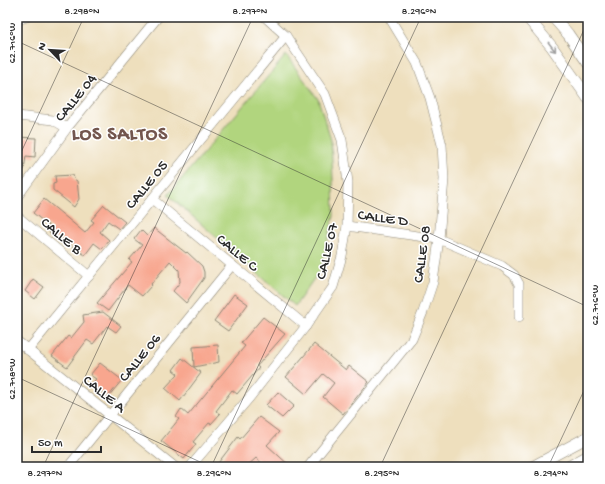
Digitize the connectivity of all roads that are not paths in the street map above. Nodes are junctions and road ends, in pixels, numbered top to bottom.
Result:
1 (27, 17) edge
2 (158, 17) edge
3 (265, 17) edge
4 (389, 17) edge
5 (527, 17) edge
6 (553, 17) edge
7 (17, 20) edge
8 (286, 36) junction
9 (588, 63) edge
10 (588, 98) edge
11 (17, 116) edge
12 (67, 128) junction
13 (17, 197) edge
14 (152, 199) junction
15 (17, 216) edge
16 (347, 226) junction
17 (439, 239) junction
18 (232, 265) junction
19 (89, 276) junction
20 (519, 317) dead end
21 (306, 326) junction
22 (17, 341) edge
23 (28, 350) junction
24 (109, 415) junction
25 (588, 437) edge
26 (588, 456) edge
27 (68, 467) edge
28 (175, 467) edge
29 (190, 467) edge
30 (308, 467) edge
31 (532, 467) edge
32 (568, 467) edge

1 - 7 street
2 - 12 street, CALLE 04
3 - 8 street, CALLE 07
4 - 17 street, CALLE 08
5 -> 10 main road
6 - 9 main road
8 - 14 street, CALLE 05
8 - 16 street, CALLE 07
11 - 12 street
12 - 13 street, CALLE 04
14 - 18 street, CALLE C
14 - 19 street, CALLE 05
15 - 19 street, CALLE B
16 - 17 street, CALLE D
16 - 21 street, CALLE 07
17 - 20 street, CALLE D
17 - 30 street, CALLE 08
18 - 21 street, CALLE C
18 - 24 street, CALLE 06
19 - 23 street, CALLE 05
21 - 29 street, CALLE 07
22 - 23 street, CALLE A
23 - 24 street, CALLE A
24 - 27 street, CALLE 06
24 - 28 street, CALLE A
25 - 31 main road
26 - 32 main road

